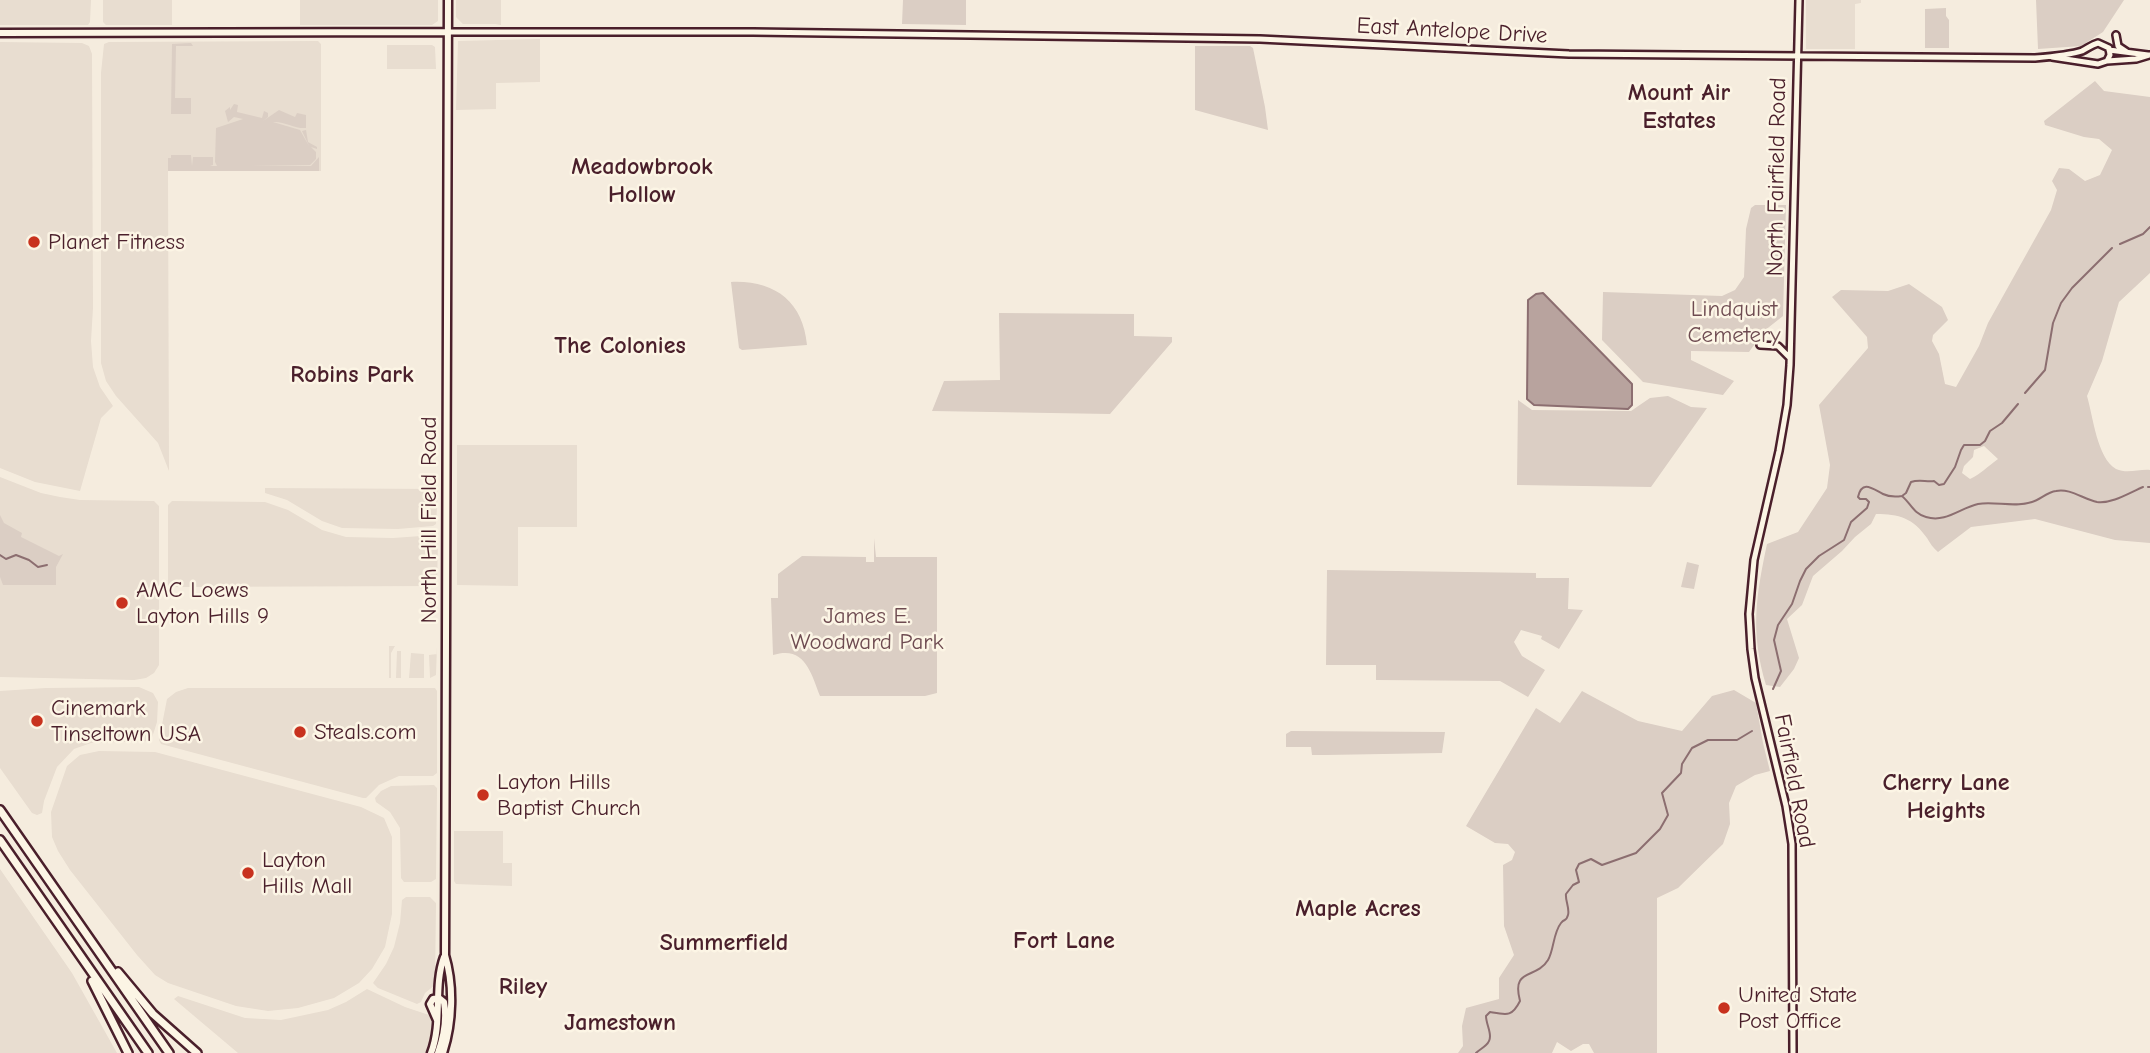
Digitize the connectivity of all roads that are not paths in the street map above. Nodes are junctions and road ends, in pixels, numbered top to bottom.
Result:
1 (448, 0) edge
2 (1799, 0) edge
3 (448, 32) junction
4 (0, 33) edge
5 (2116, 35) dead end
6 (2086, 48) junction
7 (2109, 50) junction
8 (2130, 53) junction
9 (2150, 55) edge
10 (1797, 57) junction
11 (2052, 57) junction
12 (2089, 61) junction
13 (2107, 61) junction
14 (1760, 345) dead end
15 (1790, 358) junction
16 (1754, 560) joint
17 (0, 810) edge
18 (0, 840) edge
19 (90, 940) junction
20 (445, 955) junction
21 (79, 956) junction
22 (439, 998) junction
23 (128, 1053) edge
24 (148, 1053) edge
25 (169, 1053) edge
26 (197, 1053) edge
27 (431, 1053) edge
28 (441, 1053) edge
29 (1793, 1053) edge

1 - 3 main road, North Hill Field Road
2 - 10 main road, North Fairfield Road
3 - 4 main road
3 - 10 main road, East Antelope Drive
3 - 20 main road, North Hill Field Road
5 - 8 main road
6 - 7 main road
6 - 11 main road, East Antelope Drive
6 - 12 main road
7 - 8 main road
7 - 13 main road
8 - 9 main road
9 - 13 main road
10 - 11 main road, East Antelope Drive
10 - 15 main road, North Fairfield Road
11 - 12 main road, East Antelope Drive
12 - 13 main road
14 - 15 main road
15 - 16 main road, North Fairfield Road
16 - 29 main road, Fairfield Road
17 - 19 highway
18 - 21 highway
19 - 25 highway
19 - 26 highway
20 - 22 main road
20 - 28 main road
21 - 23 highway
21 - 24 highway
22 - 27 main road
22 - 28 main road

